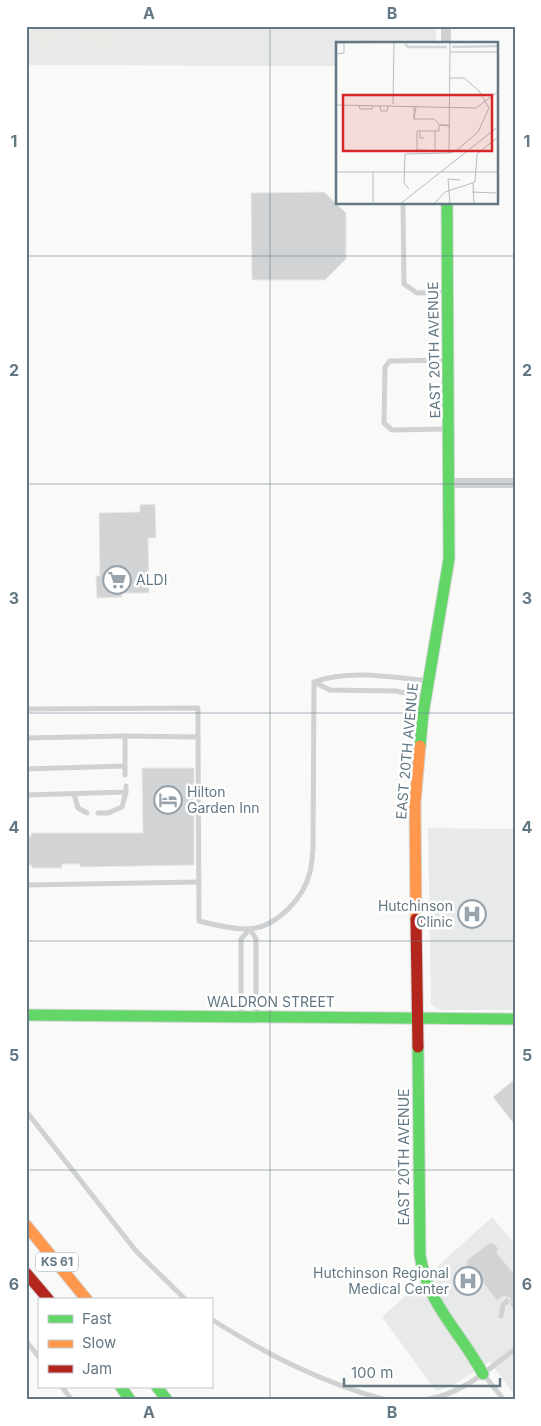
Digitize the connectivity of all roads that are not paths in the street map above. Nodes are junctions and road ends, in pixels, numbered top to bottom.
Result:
1 (446, 26) edge
2 (446, 42) edge
3 (403, 205) edge
4 (447, 205) edge
5 (448, 292) junction
6 (449, 360) junction
7 (450, 429) junction
8 (450, 483) junction
9 (515, 483) edge
10 (429, 681) junction
11 (314, 682) junction
12 (426, 697) junction
13 (26, 710) edge
14 (125, 736) junction
15 (198, 737) junction
16 (26, 738) edge
17 (125, 766) junction
18 (26, 769) edge
19 (125, 775) dead end
20 (74, 794) junction
21 (26, 795) edge
22 (87, 812) dead end
23 (98, 813) dead end
24 (199, 882) junction
25 (26, 885) edge
26 (250, 929) junction
27 (26, 1015) edge
28 (241, 1016) junction
29 (256, 1017) junction
30 (418, 1018) junction
31 (515, 1019) edge
32 (26, 1111) edge
33 (26, 1225) edge
34 (26, 1273) edge
35 (47, 1298) edge
36 (85, 1298) edge
37 (184, 1298) edge
38 (507, 1301) dead end
39 (501, 1316) dead end
40 (212, 1319) edge
41 (26, 1342) edge
42 (515, 1349) edge
43 (38, 1356) edge
44 (483, 1374) junction
45 (63, 1388) edge
46 (122, 1388) edge
47 (158, 1388) edge
48 (72, 1400) edge
49 (130, 1400) edge
50 (167, 1400) edge
51 (386, 1400) edge
52 (424, 1400) edge
53 (504, 1400) edge

1 - 2 street
3 - 5 lane
4 - 5 main road, EAST 20TH AVENUE
5 - 6 main road, EAST 20TH AVENUE
6 - 7 main road, EAST 20TH AVENUE
6 - 7 lane
7 - 8 main road, EAST 20TH AVENUE
8 - 9 street
8 - 10 main road, EAST 20TH AVENUE
10 - 11 lane
10 - 12 main road, EAST 20TH AVENUE
11 - 12 lane
11 - 26 lane
12 - 30 main road, EAST 20TH AVENUE
13 - 15 lane
14 - 15 lane
14 - 16 lane
14 - 17 lane
15 - 24 lane
17 - 18 lane
17 - 19 lane
20 - 21 lane
20 - 22 lane
20 - 23 lane
24 - 25 lane
24 - 26 lane
26 - 28 lane
26 - 29 lane
27 - 28 main road, WALDRON STREET
28 - 29 main road, WALDRON STREET
29 - 30 main road, WALDRON STREET
30 - 31 main road, WALDRON STREET
30 - 44 main road, EAST 20TH AVENUE
32 - 37 lane
33 - 36 main road, KS 61
34 - 35 main road, KS 61
38 - 39 lane
40 - 51 lane
41 - 43 lane
42 - 44 lane
44 - 52 lane
44 - 53 lane
45 - 48 lane
46 - 49 main road
47 - 50 main road

